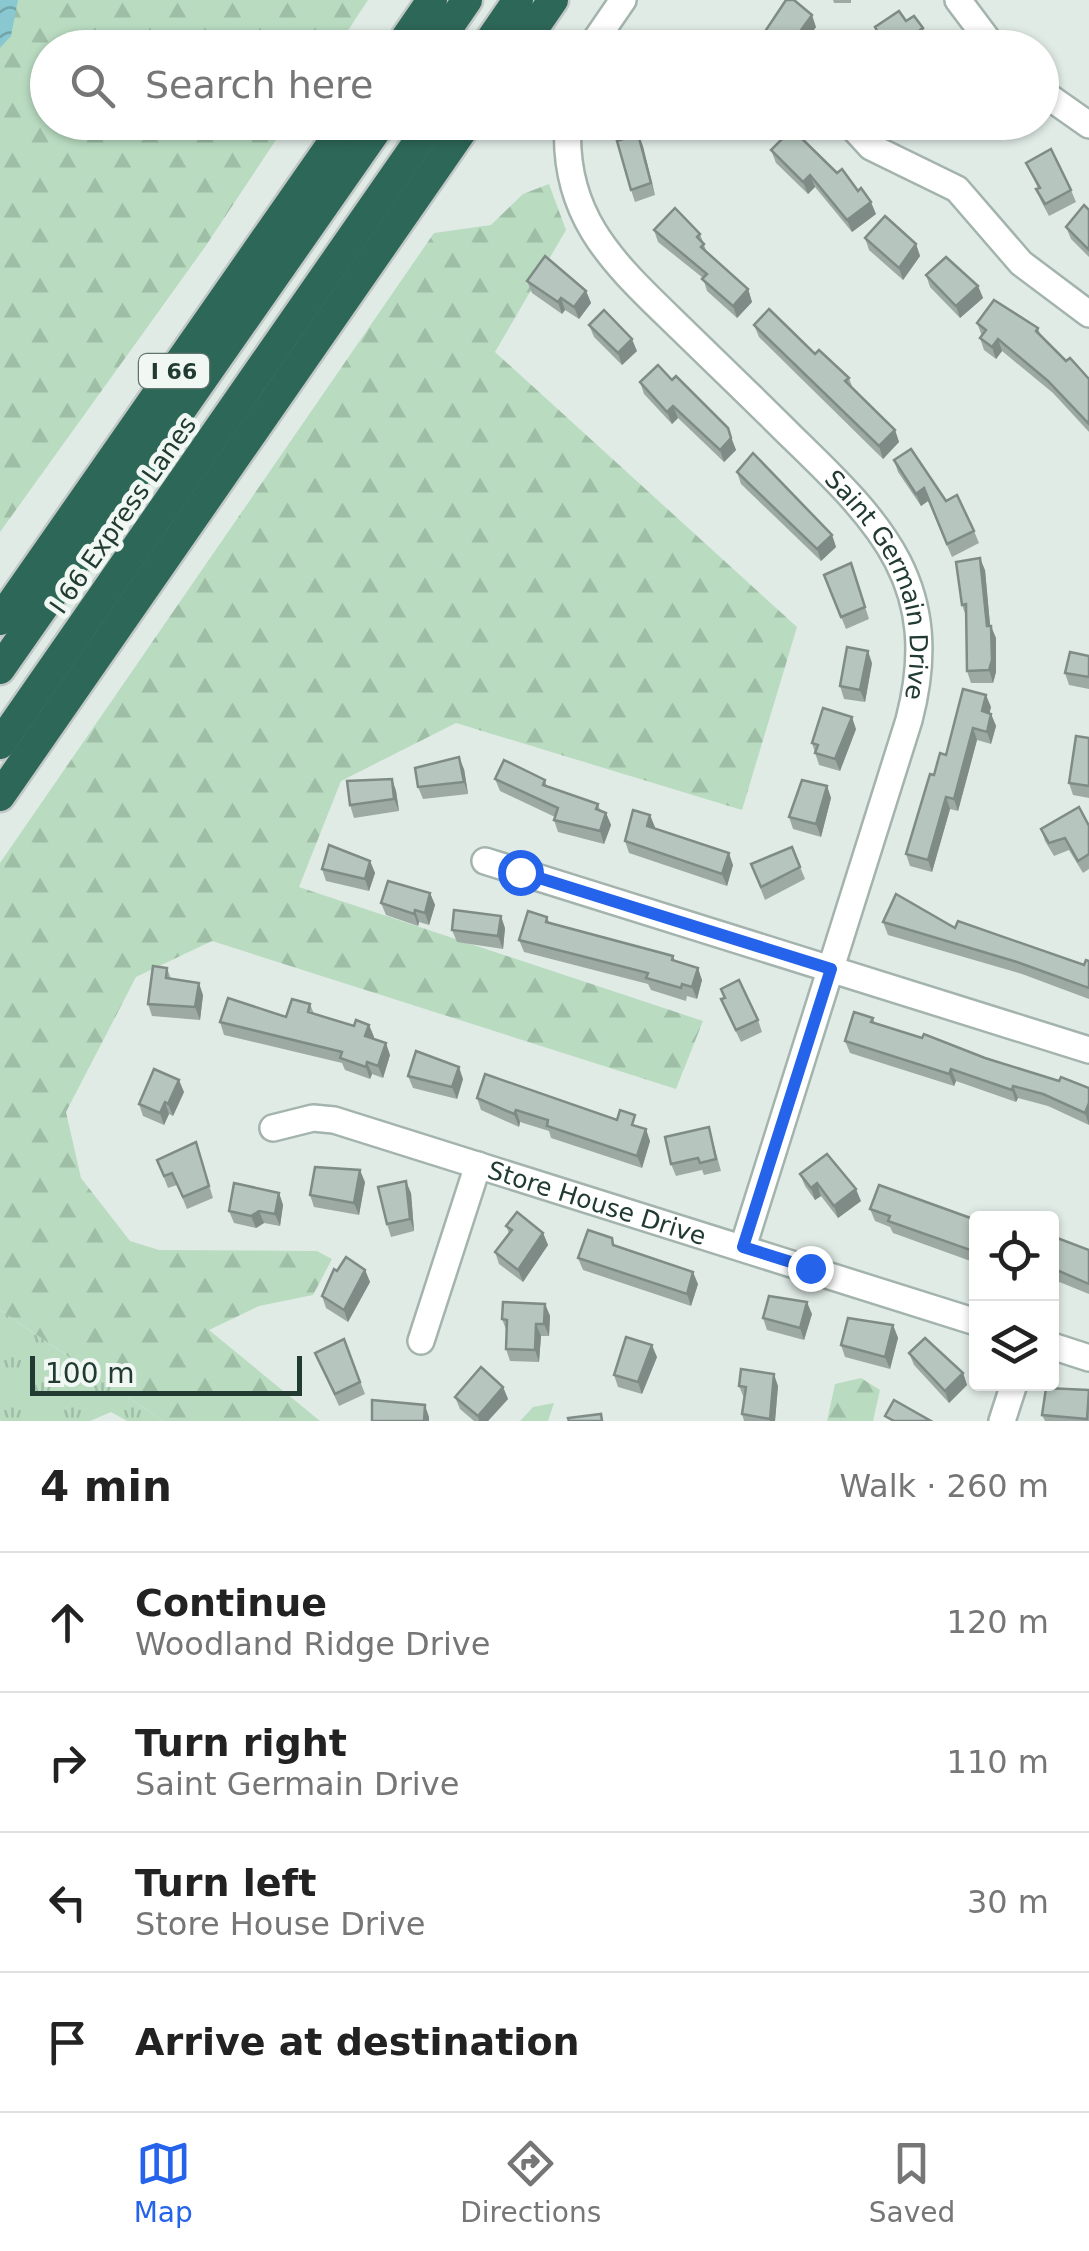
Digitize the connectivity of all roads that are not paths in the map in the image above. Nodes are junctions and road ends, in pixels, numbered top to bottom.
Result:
1 (432, 0) edge
2 (467, 0) edge
3 (518, 0) edge
4 (553, 0) edge
5 (622, 0) edge
6 (958, 0) edge
7 (411, 30) edge
8 (446, 30) edge
9 (497, 30) edge
10 (532, 30) edge
11 (602, 30) edge
12 (980, 30) edge
13 (1059, 104) edge
14 (1089, 126) edge
15 (334, 140) edge
16 (369, 140) edge
17 (419, 140) edge
18 (456, 140) edge
19 (570, 140) edge
20 (865, 140) edge
21 (1089, 314) edge
22 (0, 620) edge
23 (0, 669) edge
24 (0, 744) edge
25 (0, 796) edge
26 (485, 861) dead end
27 (831, 969) junction
28 (1089, 1050) edge
29 (273, 1128) dead end
30 (478, 1165) junction
31 (743, 1247) junction
32 (969, 1320) edge
33 (421, 1340) dead end
34 (1059, 1348) edge
35 (1089, 1358) edge
36 (1012, 1391) edge
37 (1002, 1421) edge

1 - 7 highway
2 - 8 highway
3 - 9 highway
4 - 10 highway
5 - 11 street
6 - 12 street
13 - 14 street
15 - 22 highway, I 66
16 - 23 highway, I 66 Express Lanes
17 - 24 highway, I 66 Express Lanes
18 - 25 highway
19 - 27 street, Saint Germain Drive
20 - 21 street
26 - 27 street
27 - 28 street
27 - 31 street, Saint Germain Drive
29 - 30 street, Store House Drive
30 - 31 street, Store House Drive
30 - 33 street
31 - 32 street, Store House Drive
34 - 35 street
36 - 37 street

